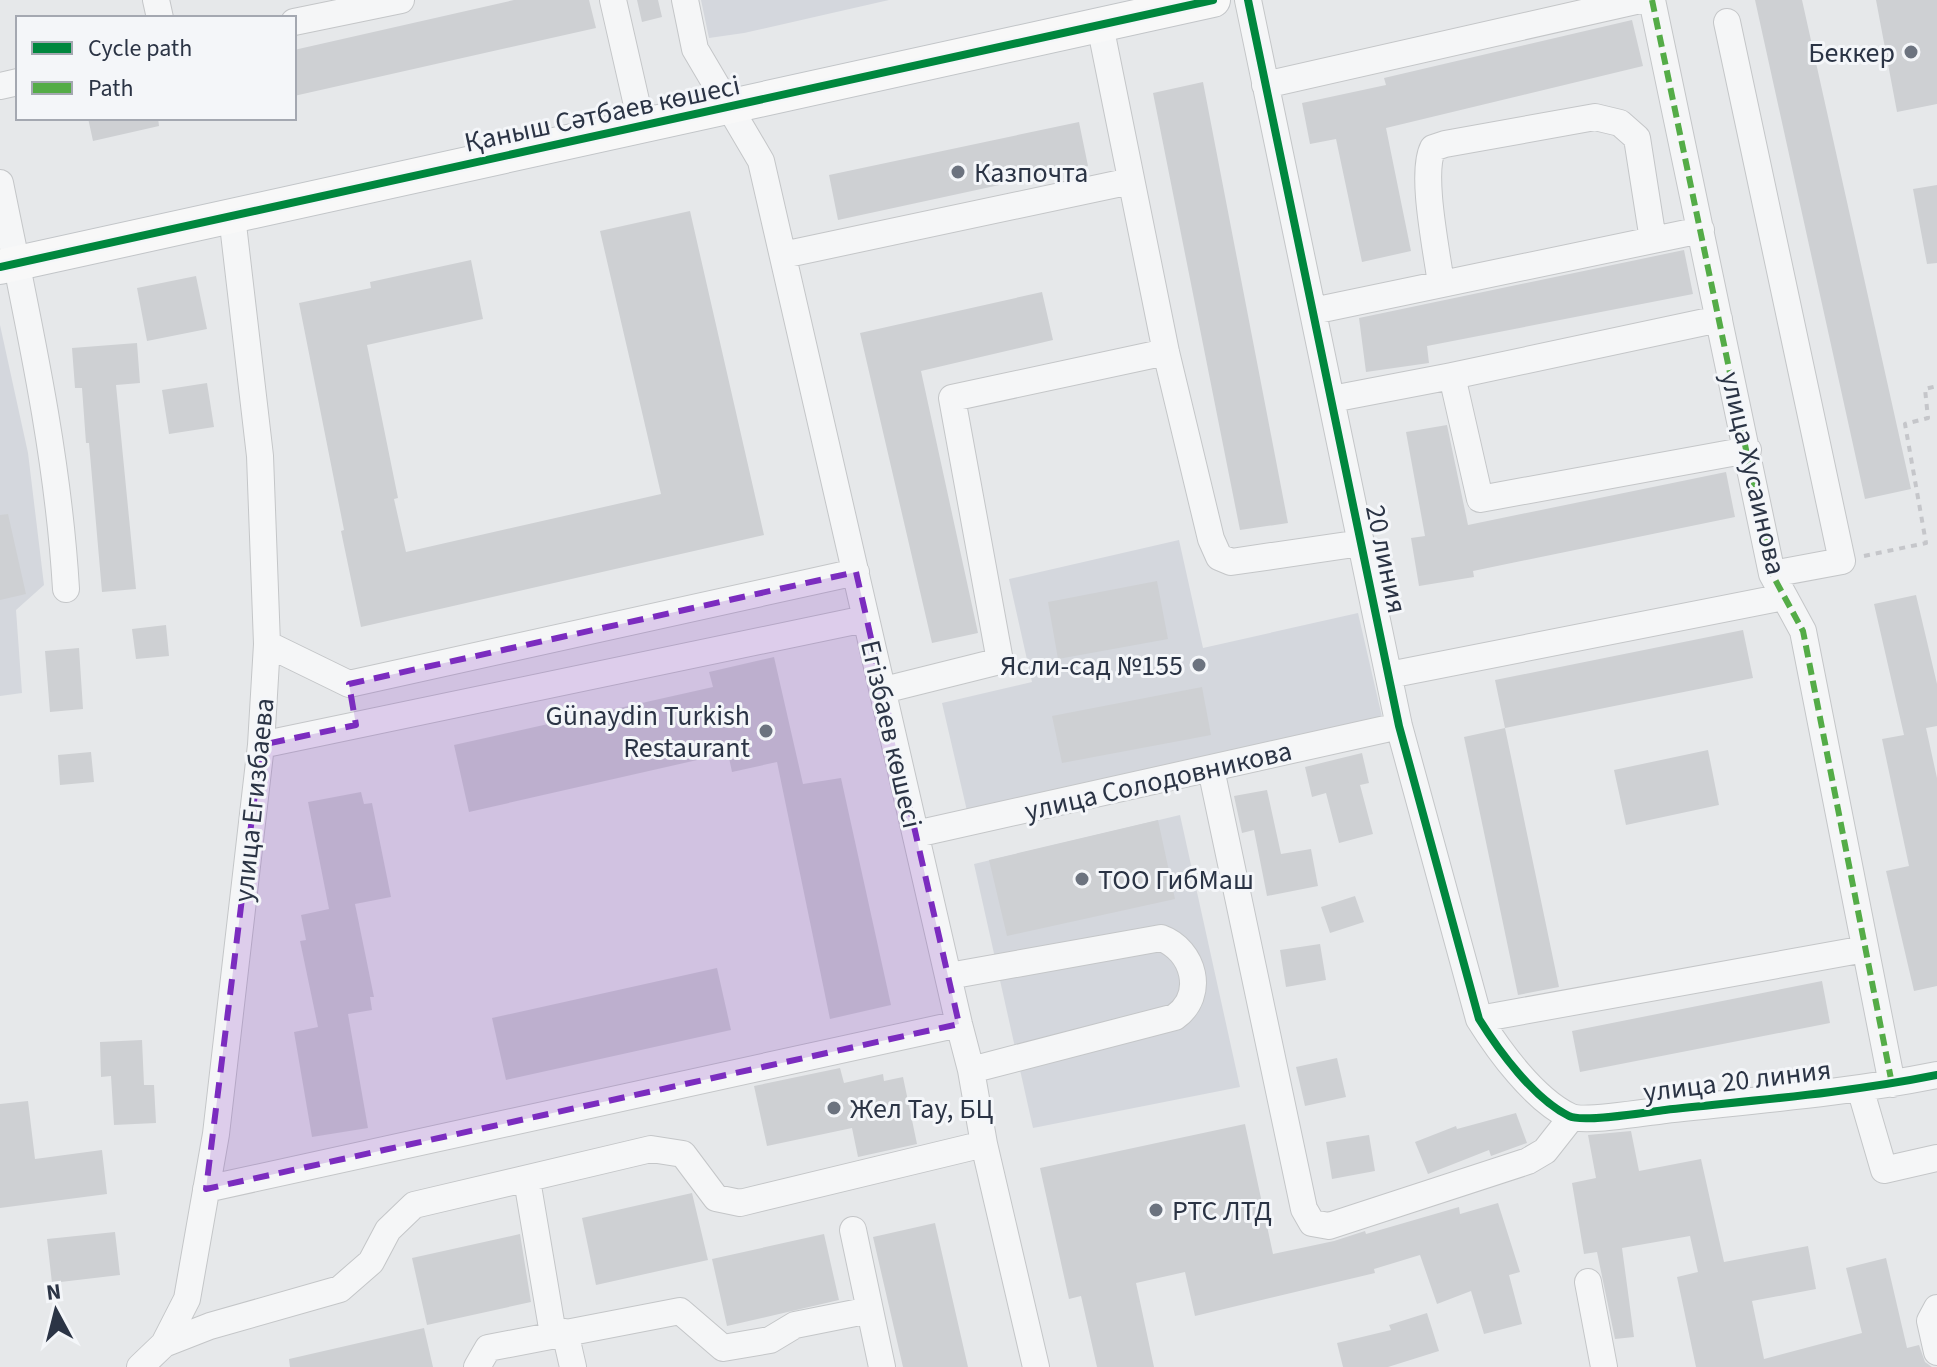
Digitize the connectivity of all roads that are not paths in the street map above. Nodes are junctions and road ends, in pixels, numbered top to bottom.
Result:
1 (401, 0) edge
2 (613, 0) edge
3 (685, 0) edge
4 (1213, 0) edge
5 (1248, 0) edge
6 (1640, 0) edge
7 (1652, 0) edge
8 (296, 22) edge
9 (1727, 22) dead end
10 (1100, 25) junction
11 (1265, 85) junction
12 (729, 108) junction
13 (642, 127) junction
14 (1131, 181) junction
15 (0, 183) edge
16 (232, 216) junction
17 (1701, 230) junction
18 (1653, 240) junction
19 (783, 255) junction
20 (8, 265) edge
21 (1441, 284) junction
22 (1313, 311) junction
23 (1719, 319) junction
24 (1166, 352) junction
25 (1452, 376) junction
26 (1332, 399) junction
27 (1748, 450) junction
28 (1361, 543) junction
29 (856, 572) junction
30 (1778, 586) junction
31 (66, 589) dead end
32 (865, 619) junction
33 (267, 644) junction
34 (1389, 675) junction
35 (349, 684) junction
36 (884, 690) junction
37 (356, 725) junction
38 (1399, 726) junction
39 (261, 745) junction
40 (1211, 769) junction
41 (916, 834) junction
42 (1865, 949) junction
43 (949, 976) junction
44 (1479, 1019) junction
45 (959, 1024) junction
46 (971, 1070) junction
47 (1937, 1075) edge
48 (1892, 1084) junction
49 (1860, 1088) junction
50 (1571, 1118) junction
51 (984, 1144) junction
52 (1937, 1158) edge
53 (527, 1180) junction
54 (206, 1189) junction
55 (853, 1230) dead end
56 (1588, 1282) dead end
57 (1937, 1308) edge
58 (870, 1310) junction
59 (559, 1333) junction
60 (164, 1344) junction
61 (1937, 1352) edge
62 (140, 1367) edge
63 (477, 1367) edge
64 (573, 1367) edge
65 (882, 1367) edge
66 (1036, 1367) edge
67 (1604, 1367) edge

1 - 8 street
2 - 13 street
3 - 12 street, Егізбаев көшесі
4 - 10 main road, Қаныш Сәтбаев көшесі
5 - 11 street, 20 линия
6 - 11 street
7 - 17 street, улица Хусаинова
9 - 30 street
10 - 12 main road, Қаныш Сәтбаев көшесі
10 - 14 street
11 - 22 street, 20 линия
12 - 13 main road, Қаныш Сәтбаев көшесі
12 - 19 street, Егізбаев көшесі
13 - 16 main road, Қаныш Сәтбаев көшесі
14 - 19 street
14 - 24 street
15 - 20 street
16 - 20 main road, Қаныш Сәтбаев көшесі
16 - 33 street, улица Егизбаева
17 - 18 street
17 - 23 street, улица Хусаинова
18 - 21 street
18 - 21 street
19 - 29 street, Егізбаев көшесі
20 - 31 street
21 - 22 street
22 - 26 street, 20 линия
23 - 25 street
23 - 27 street, улица Хусаинова
24 - 28 street
24 - 36 street
25 - 26 street
25 - 27 street
26 - 28 street, 20 линия
27 - 30 street, улица Хусаинова
28 - 34 street, 20 линия
29 - 32 street, Егізбаев көшесі
29 - 35 street
30 - 34 street
30 - 42 street, улица Хусаинова
32 - 36 street, Егізбаев көшесі
32 - 37 street
33 - 35 street
33 - 39 street, улица Егизбаева
34 - 38 street, 20 линия
35 - 37 street
36 - 41 street, Егізбаев көшесі
37 - 39 street
38 - 40 street, улица Солодовникова
38 - 44 street, 20 линия
39 - 54 street, улица Егизбаева
40 - 41 street, улица Солодовникова
40 - 50 street
41 - 43 street, Егізбаев көшесі
42 - 44 street
42 - 48 street, улица Хусаинова
43 - 45 street, Егізбаев көшесі
43 - 46 street
44 - 50 street, 20 линия
45 - 46 street, Егізбаев көшесі
45 - 54 street
46 - 51 street, Егізбаев көшесі
47 - 48 street, улица 20 линия
48 - 49 street, улица 20 линия
49 - 50 street, улица 20 линия
49 - 52 street
51 - 53 street
51 - 66 street, Егізбаев көшесі
53 - 59 street
53 - 60 street
54 - 60 street, улица Егизбаева
55 - 58 street
56 - 67 street
57 - 61 street
58 - 59 street
58 - 65 street
59 - 63 street
59 - 64 street
60 - 62 street, улица Егизбаева

